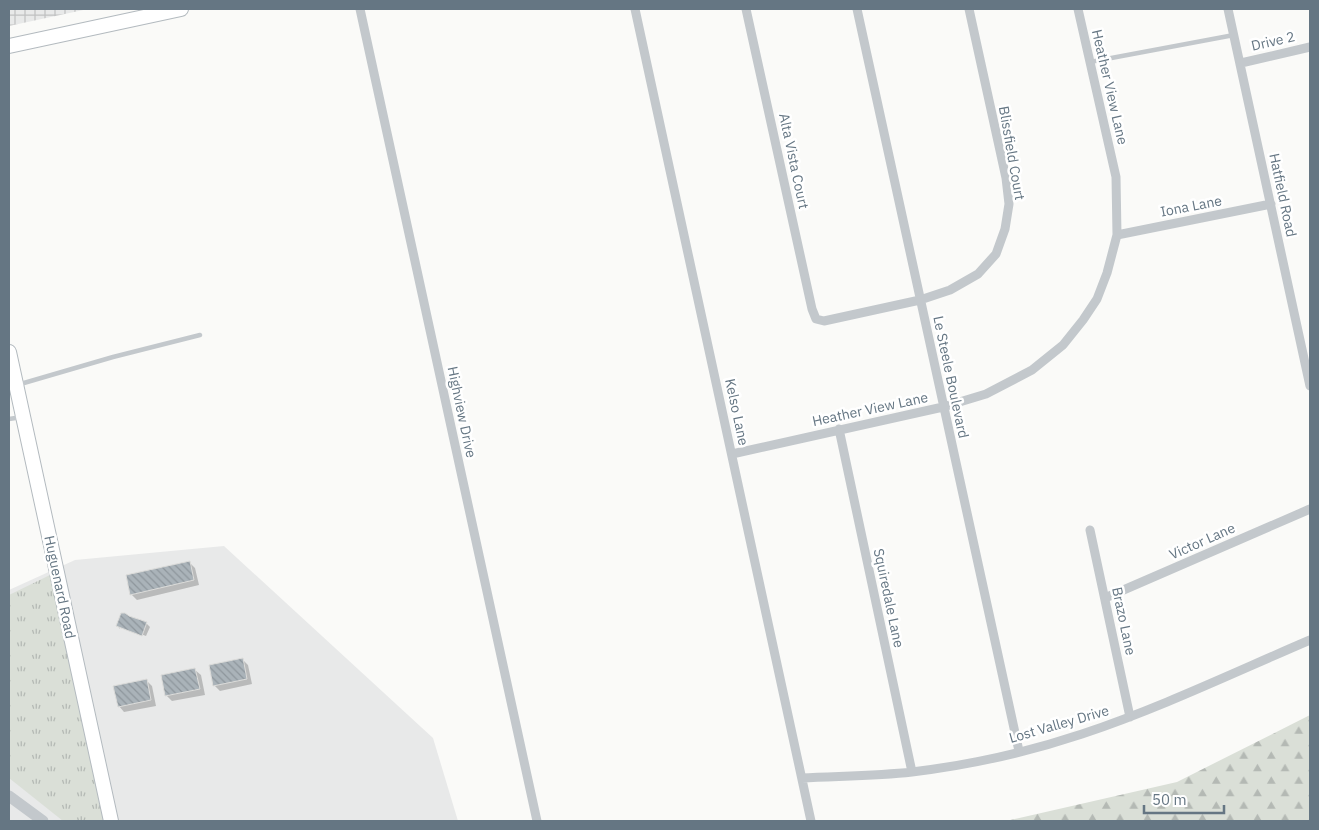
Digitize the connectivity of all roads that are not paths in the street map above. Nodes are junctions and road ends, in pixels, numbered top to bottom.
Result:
1 (181, 9) edge
2 (360, 9) edge
3 (636, 9) edge
4 (746, 9) edge
5 (857, 9) edge
6 (969, 9) edge
7 (1078, 9) edge
8 (1228, 9) edge
9 (1234, 35) junction
10 (9, 46) edge
11 (1310, 47) edge
12 (1090, 62) junction
13 (1241, 63) junction
14 (1271, 204) junction
15 (1117, 235) junction
16 (920, 300) junction
17 (816, 319) joint
18 (200, 335) dead end
19 (9, 352) edge
20 (16, 386) junction
21 (1310, 386) edge
22 (943, 407) junction
23 (16, 418) edge
24 (839, 429) junction
25 (732, 454) junction
26 (1310, 509) edge
27 (1090, 530) dead end
28 (1105, 598) junction
29 (1310, 640) edge
30 (1130, 717) junction
31 (1019, 751) junction
32 (912, 772) junction
33 (802, 778) junction
34 (9, 796) edge
35 (43, 821) edge
36 (111, 821) edge
37 (537, 821) edge
38 (811, 821) edge

1 - 10 main road
2 - 37 street, Highview Drive
3 - 25 street, Kelso Lane
4 - 17 street, Alta Vista Court
5 - 16 street, Le Steele Boulevard
6 - 16 street, Blissfield Court
7 - 12 street, Heather View Lane
8 - 9 street, Hatfield Road
9 - 12 lane
9 - 13 street, Hatfield Road
11 - 13 street, Drive 2
12 - 15 street, Heather View Lane
13 - 14 street, Hatfield Road
14 - 15 street, Iona Lane
14 - 21 street, Hatfield Road
15 - 22 street, Heather View Lane
16 - 17 street, Blissfield Court
16 - 22 street, Le Steele Boulevard
18 - 20 lane
19 - 20 main road, Huguenard Road
20 - 23 main road, Huguenard Road
22 - 24 street, Heather View Lane
22 - 31 street, Le Steele Boulevard
23 - 36 main road, Huguenard Road
24 - 25 street, Heather View Lane
24 - 32 street, Squiredale Lane
25 - 33 street, Kelso Lane
26 - 28 street, Victor Lane
27 - 28 street, Brazo Lane
28 - 30 street, Brazo Lane
29 - 30 street, Lost Valley Drive
30 - 31 street, Lost Valley Drive
31 - 32 street, Lost Valley Drive
32 - 33 street, Lost Valley Drive
33 - 38 street, Kelso Lane
34 - 35 street

